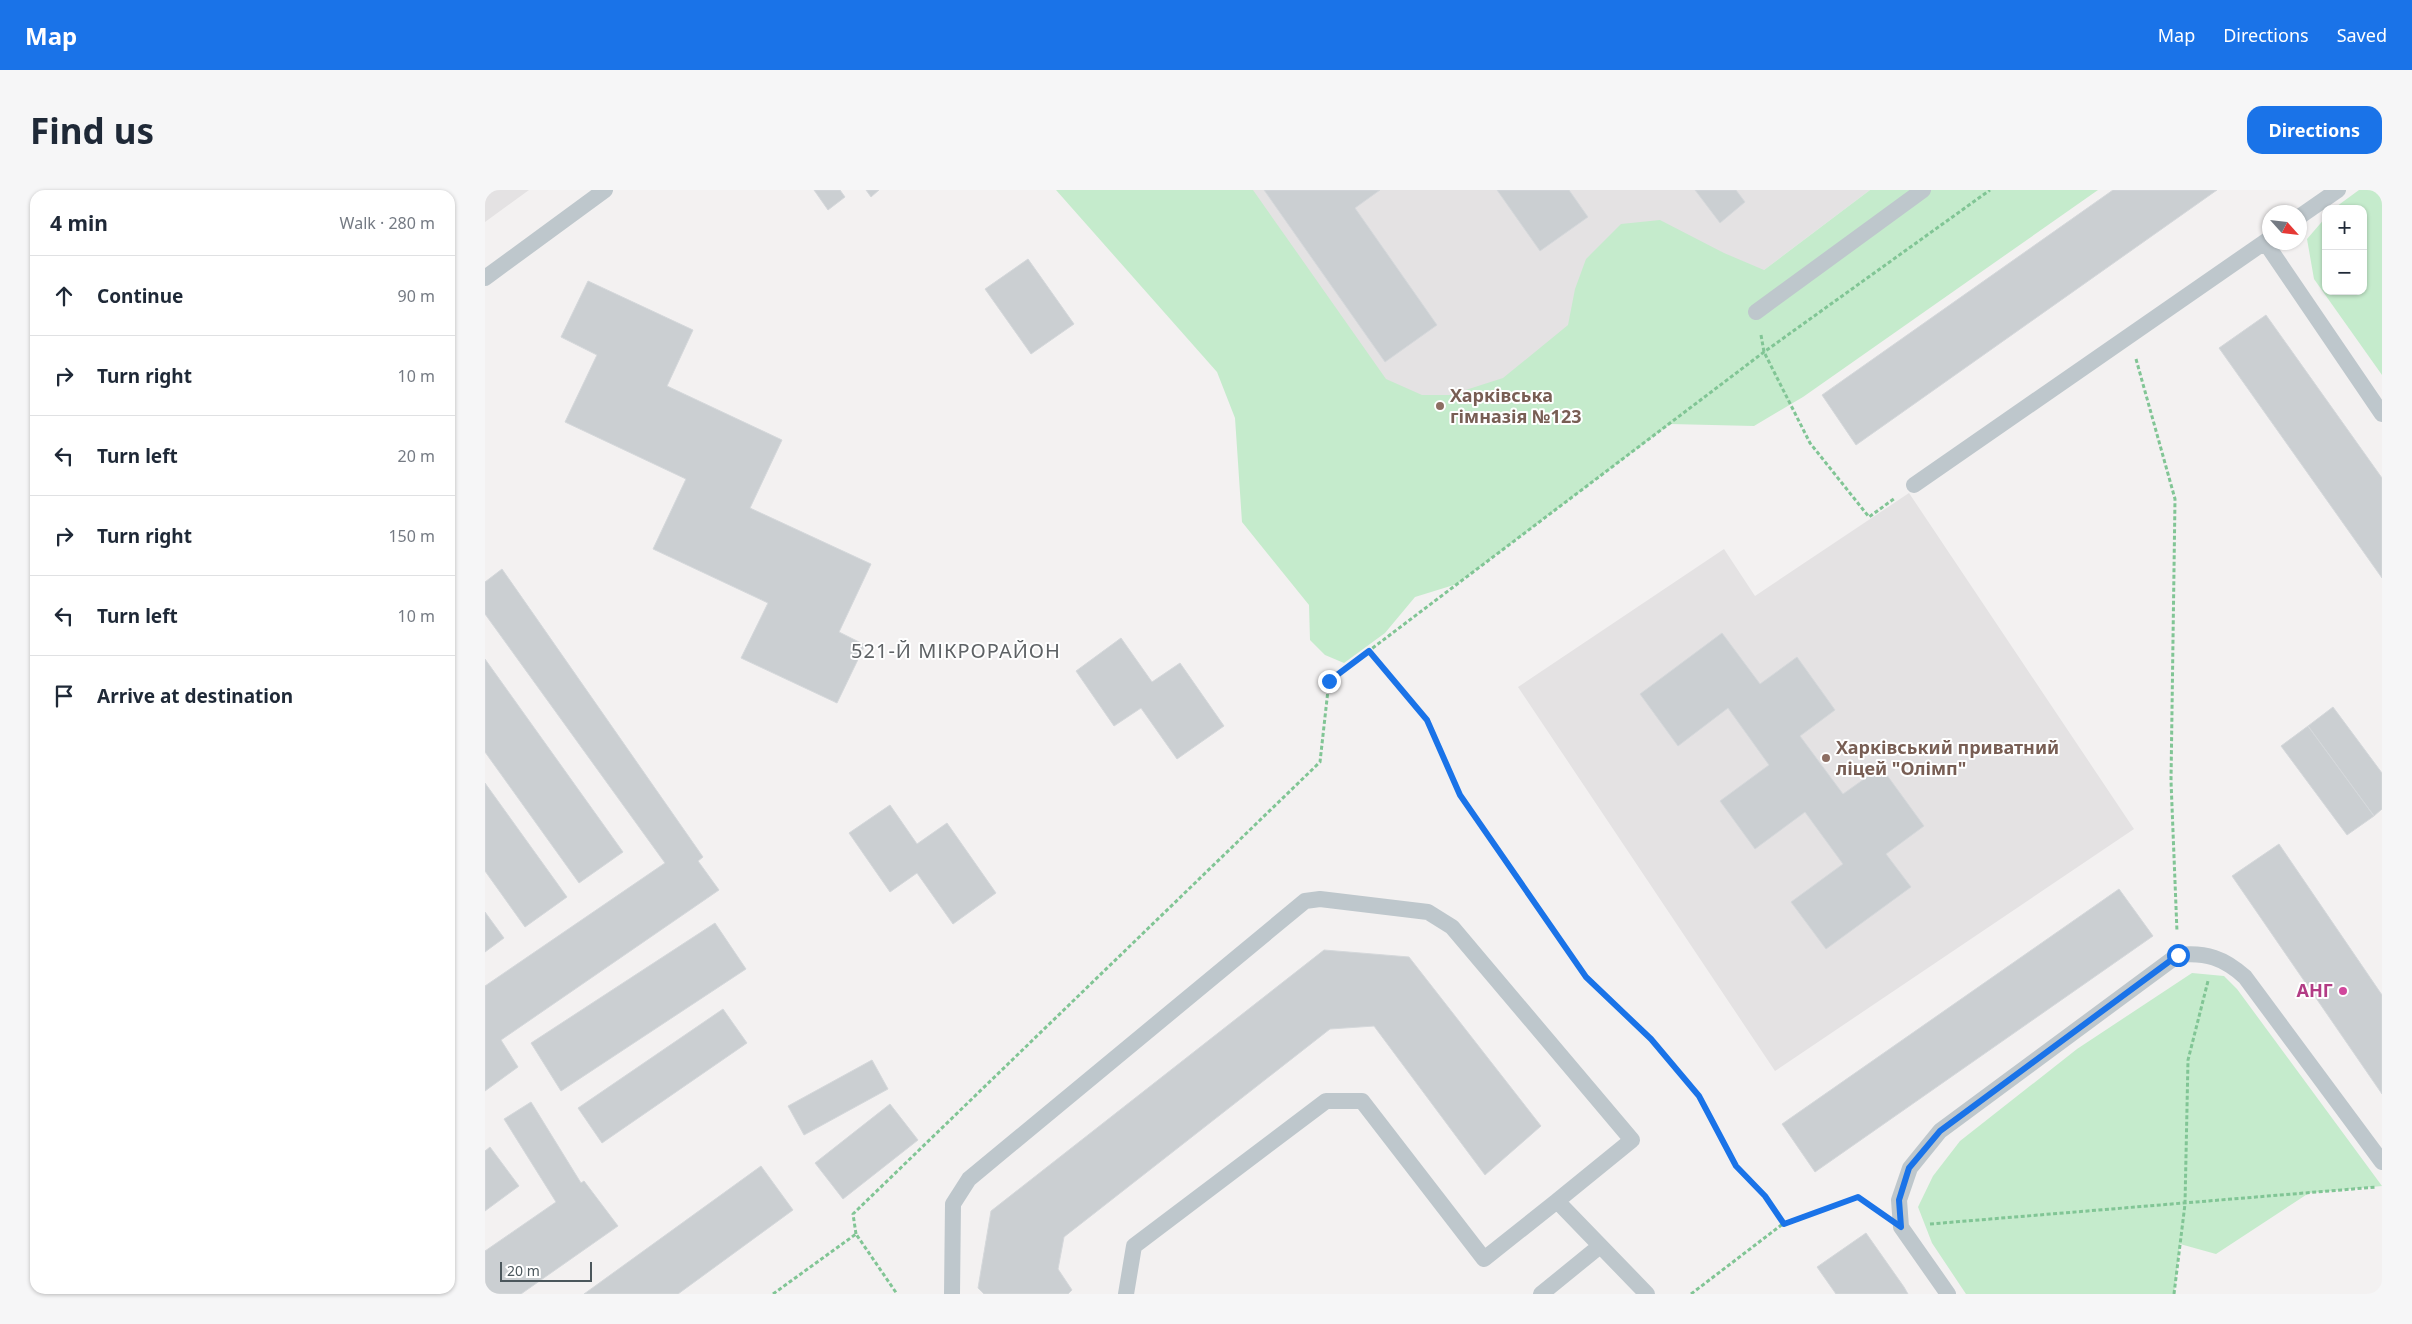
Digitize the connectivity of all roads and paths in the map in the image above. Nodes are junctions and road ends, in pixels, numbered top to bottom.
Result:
1 (605, 190) edge
2 (1923, 190) edge
3 (1990, 190) edge
4 (2338, 190) edge
5 (2307, 211) edge
6 (2262, 243) edge
7 (2274, 250) edge
8 (485, 278) edge
9 (1756, 312) joint
10 (2129, 336) junction
11 (1765, 352) junction
12 (2382, 414) edge
13 (1913, 485) joint
14 (1369, 651) junction
15 (2178, 955) junction
16 (2215, 956) junction
17 (2382, 1162) edge
18 (2382, 1186) edge
19 (1557, 1201) junction
20 (2185, 1204) junction
21 (1784, 1224) junction
22 (1901, 1227) junction
23 (856, 1234) junction
24 (1600, 1246) junction
25 (773, 1294) edge
26 (897, 1294) edge
27 (952, 1294) edge
28 (1126, 1294) edge
29 (1541, 1294) edge
30 (1647, 1294) edge
31 (1691, 1294) edge
32 (1949, 1294) edge
33 (2174, 1294) edge

1 - 8 lane
2 - 9 lane
3 - 11 path
4 - 5 lane
6 - 10 lane
7 - 12 lane
9 - 11 path
10 - 13 lane
10 - 15 path
11 - 13 path
11 - 14 path
14 - 21 path
14 - 23 path
15 - 16 lane
15 - 22 lane
16 - 17 lane
16 - 20 path
18 - 20 path
19 - 24 lane
19 - 27 lane
19 - 28 lane
20 - 22 path
20 - 33 path
21 - 22 path
21 - 31 path
22 - 32 lane
23 - 25 path
23 - 26 path
24 - 29 lane
24 - 30 lane

